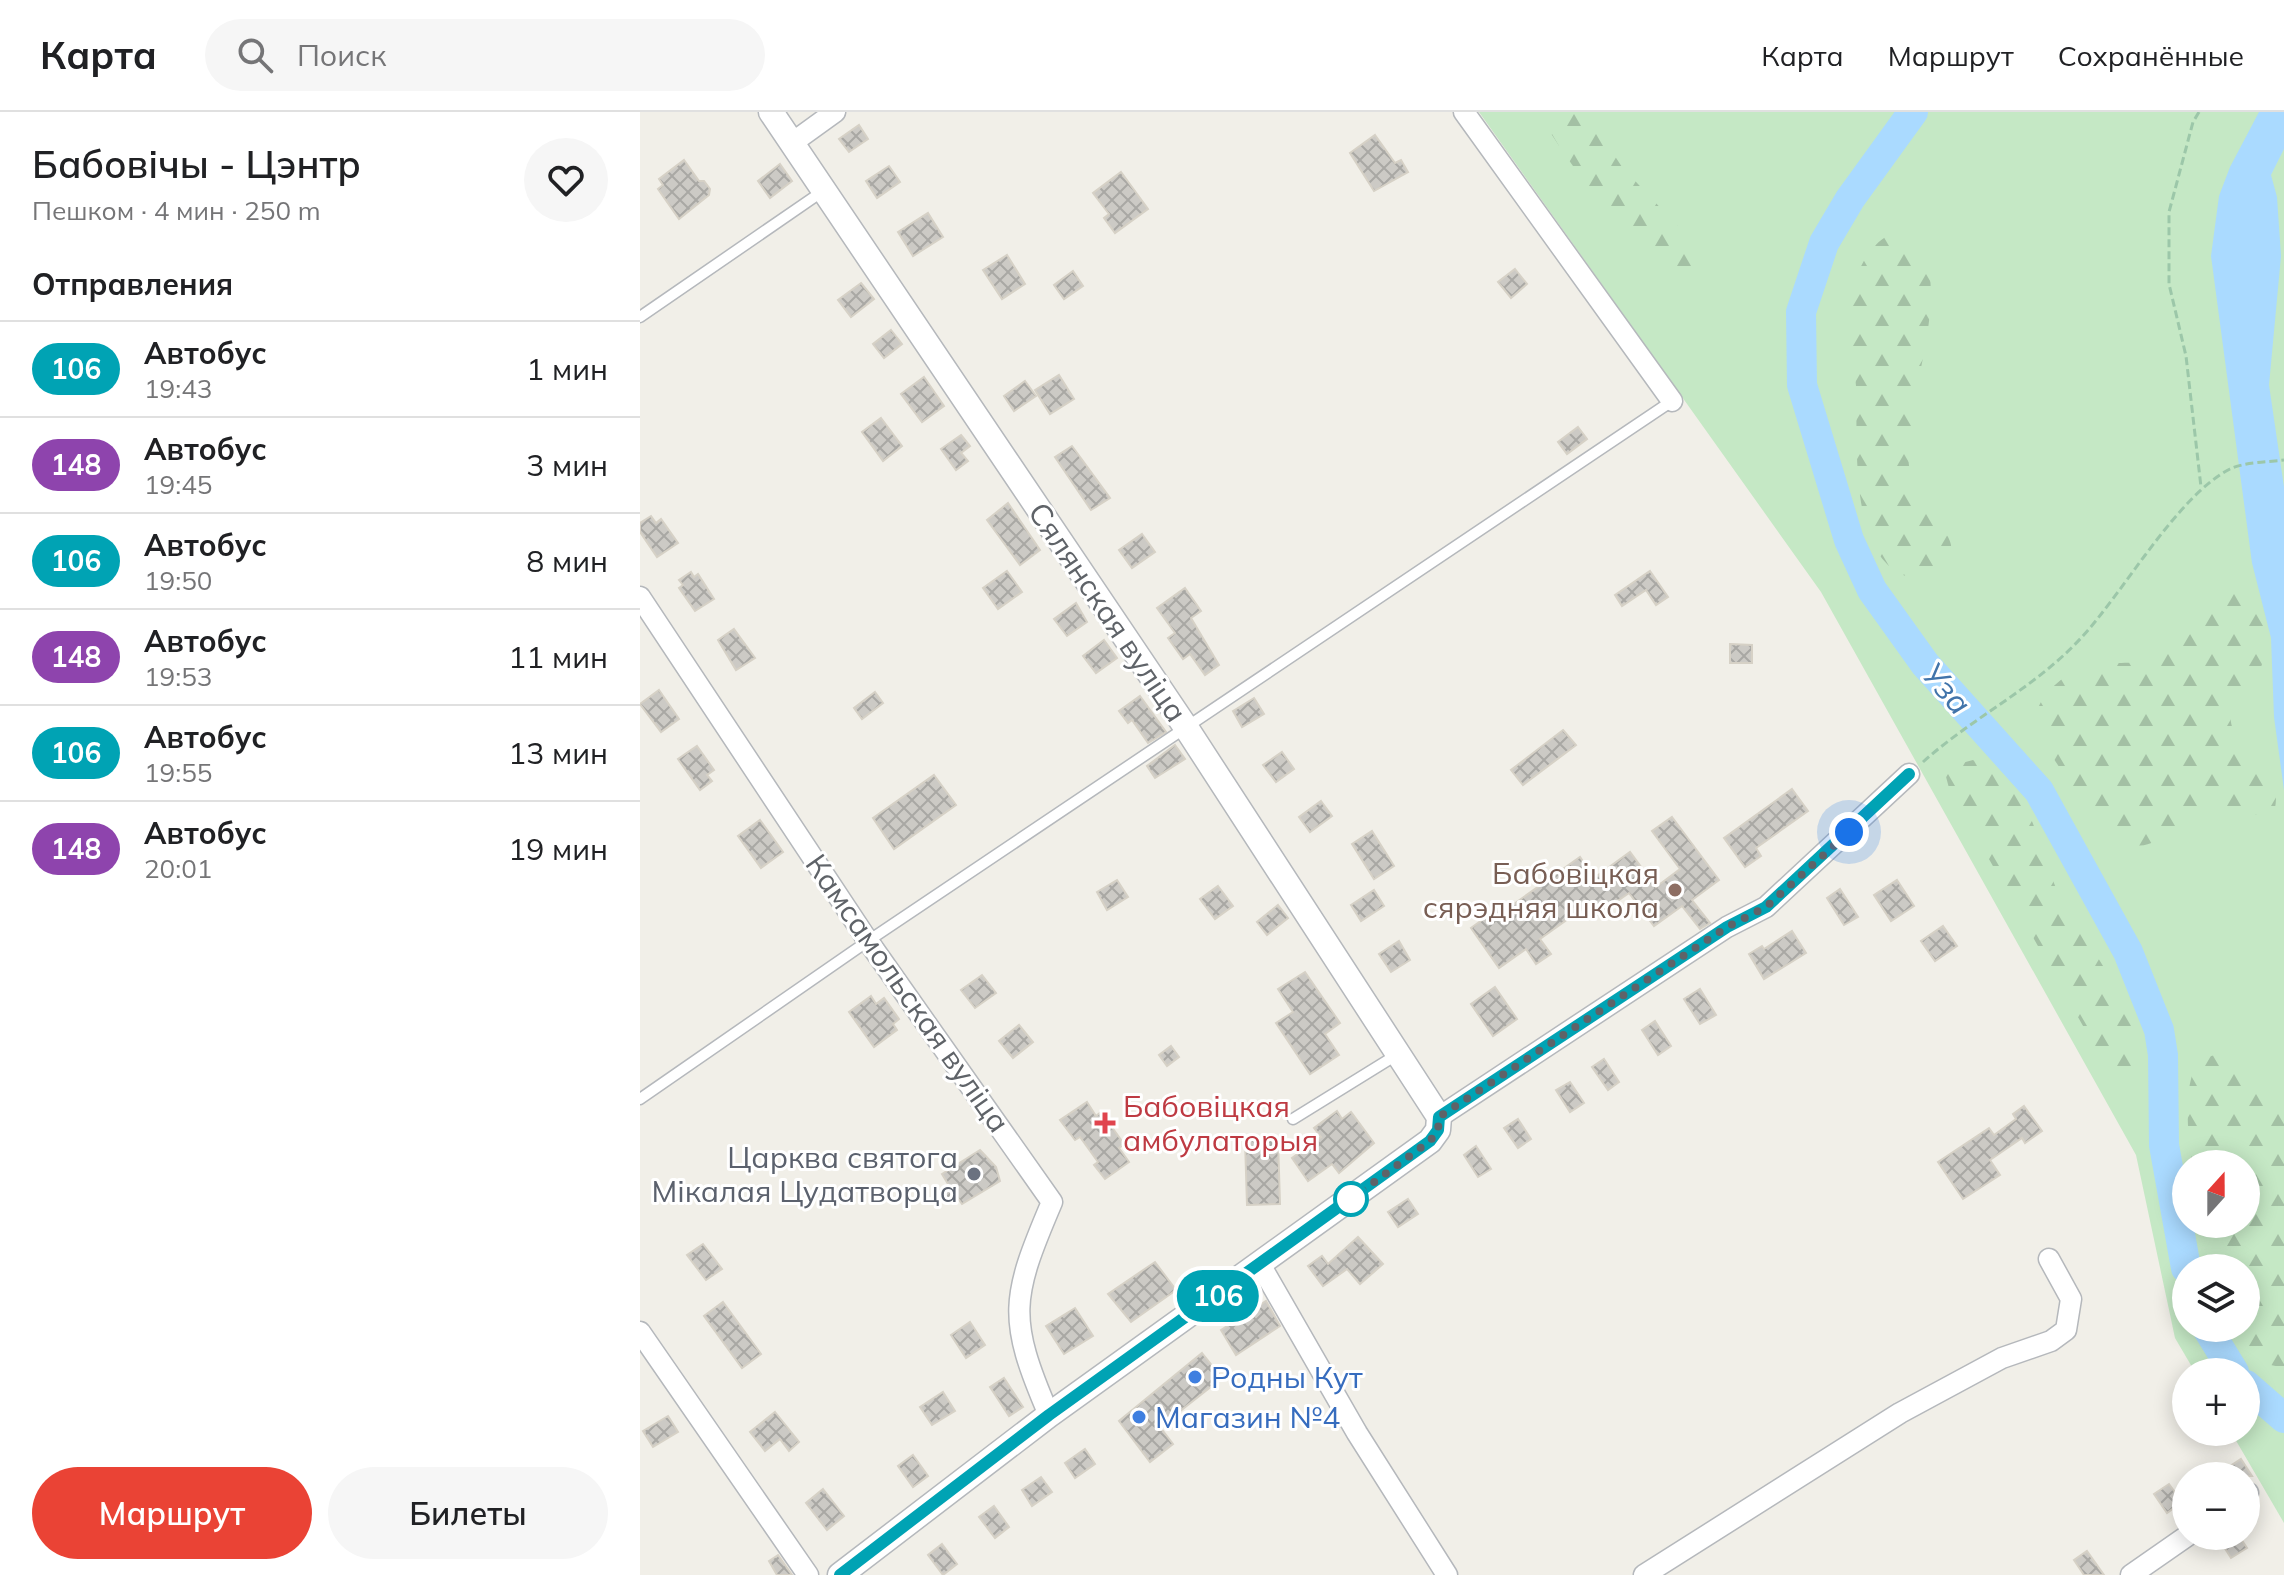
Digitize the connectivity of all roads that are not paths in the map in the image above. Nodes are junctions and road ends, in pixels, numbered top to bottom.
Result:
1 (771, 112) edge
2 (835, 112) edge
3 (1464, 112) edge
4 (792, 143) junction
5 (824, 191) junction
6 (640, 317) edge
7 (1672, 401) joint
8 (640, 597) edge
9 (1187, 729) junction
10 (1909, 774) road end
11 (868, 941) junction
12 (1400, 1053) junction
13 (640, 1099) edge
14 (1439, 1117) junction
15 (1293, 1119) dead end
16 (2049, 1259) dead end
17 (1261, 1266) junction
18 (640, 1332) edge
19 (1049, 1415) junction
20 (2172, 1546) edge
21 (808, 1575) edge
22 (840, 1575) edge
23 (1447, 1575) edge
24 (1644, 1575) edge
25 (2131, 1575) edge

1 - 4 street, Сялянская вуліца
2 - 4 street
3 - 7 street
4 - 5 street, Сялянская вуліца
5 - 6 lane
5 - 9 street, Сялянская вуліца
7 - 9 lane
8 - 11 street, Камсамольская вуліца
9 - 11 lane
9 - 12 street, Сялянская вуліца
10 - 14 street
11 - 13 lane
11 - 19 street, Камсамольская вуліца
12 - 14 street, Сялянская вуліца
12 - 15 lane
14 - 17 street
16 - 24 street
17 - 19 street
17 - 23 street
18 - 21 street
19 - 22 street
20 - 25 street

